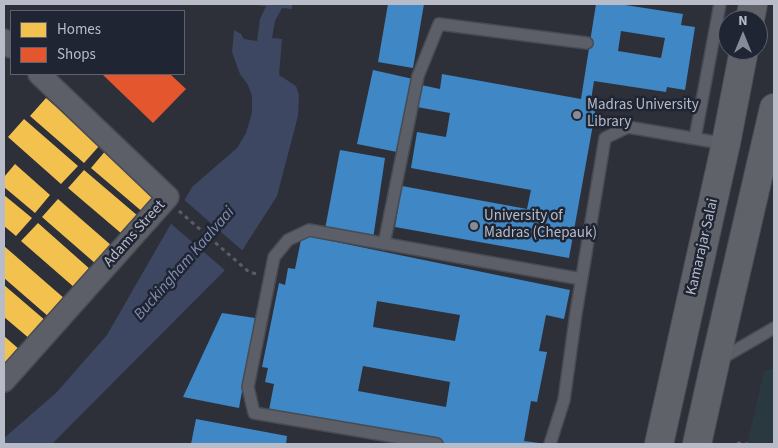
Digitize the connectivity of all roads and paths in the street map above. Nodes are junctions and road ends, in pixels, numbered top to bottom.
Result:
1 (720, 4) edge
2 (587, 43) dead end
3 (742, 60) edge
4 (40, 75) edge
5 (774, 108) edge
6 (695, 138) junction
7 (726, 143) junction
8 (173, 205) dead end
9 (384, 244) junction
10 (245, 268) dead end
11 (581, 279) junction
12 (774, 328) edge
13 (715, 363) junction
14 (4, 381) edge
15 (737, 443) dead end
16 (438, 444) edge
17 (550, 444) edge
18 (659, 444) edge
19 (698, 444) edge
20 (748, 444) edge

1 - 6 lane
2 - 9 lane
3 - 7 main road, Kamarajar Salai
4 - 14 street, Adams Street
5 - 13 main road
6 - 7 lane
6 - 11 lane
7 - 18 main road, Kamarajar Salai
8 - 10 path
9 - 11 lane
9 - 16 lane
11 - 17 lane
12 - 13 lane
13 - 19 main road
15 - 20 path

